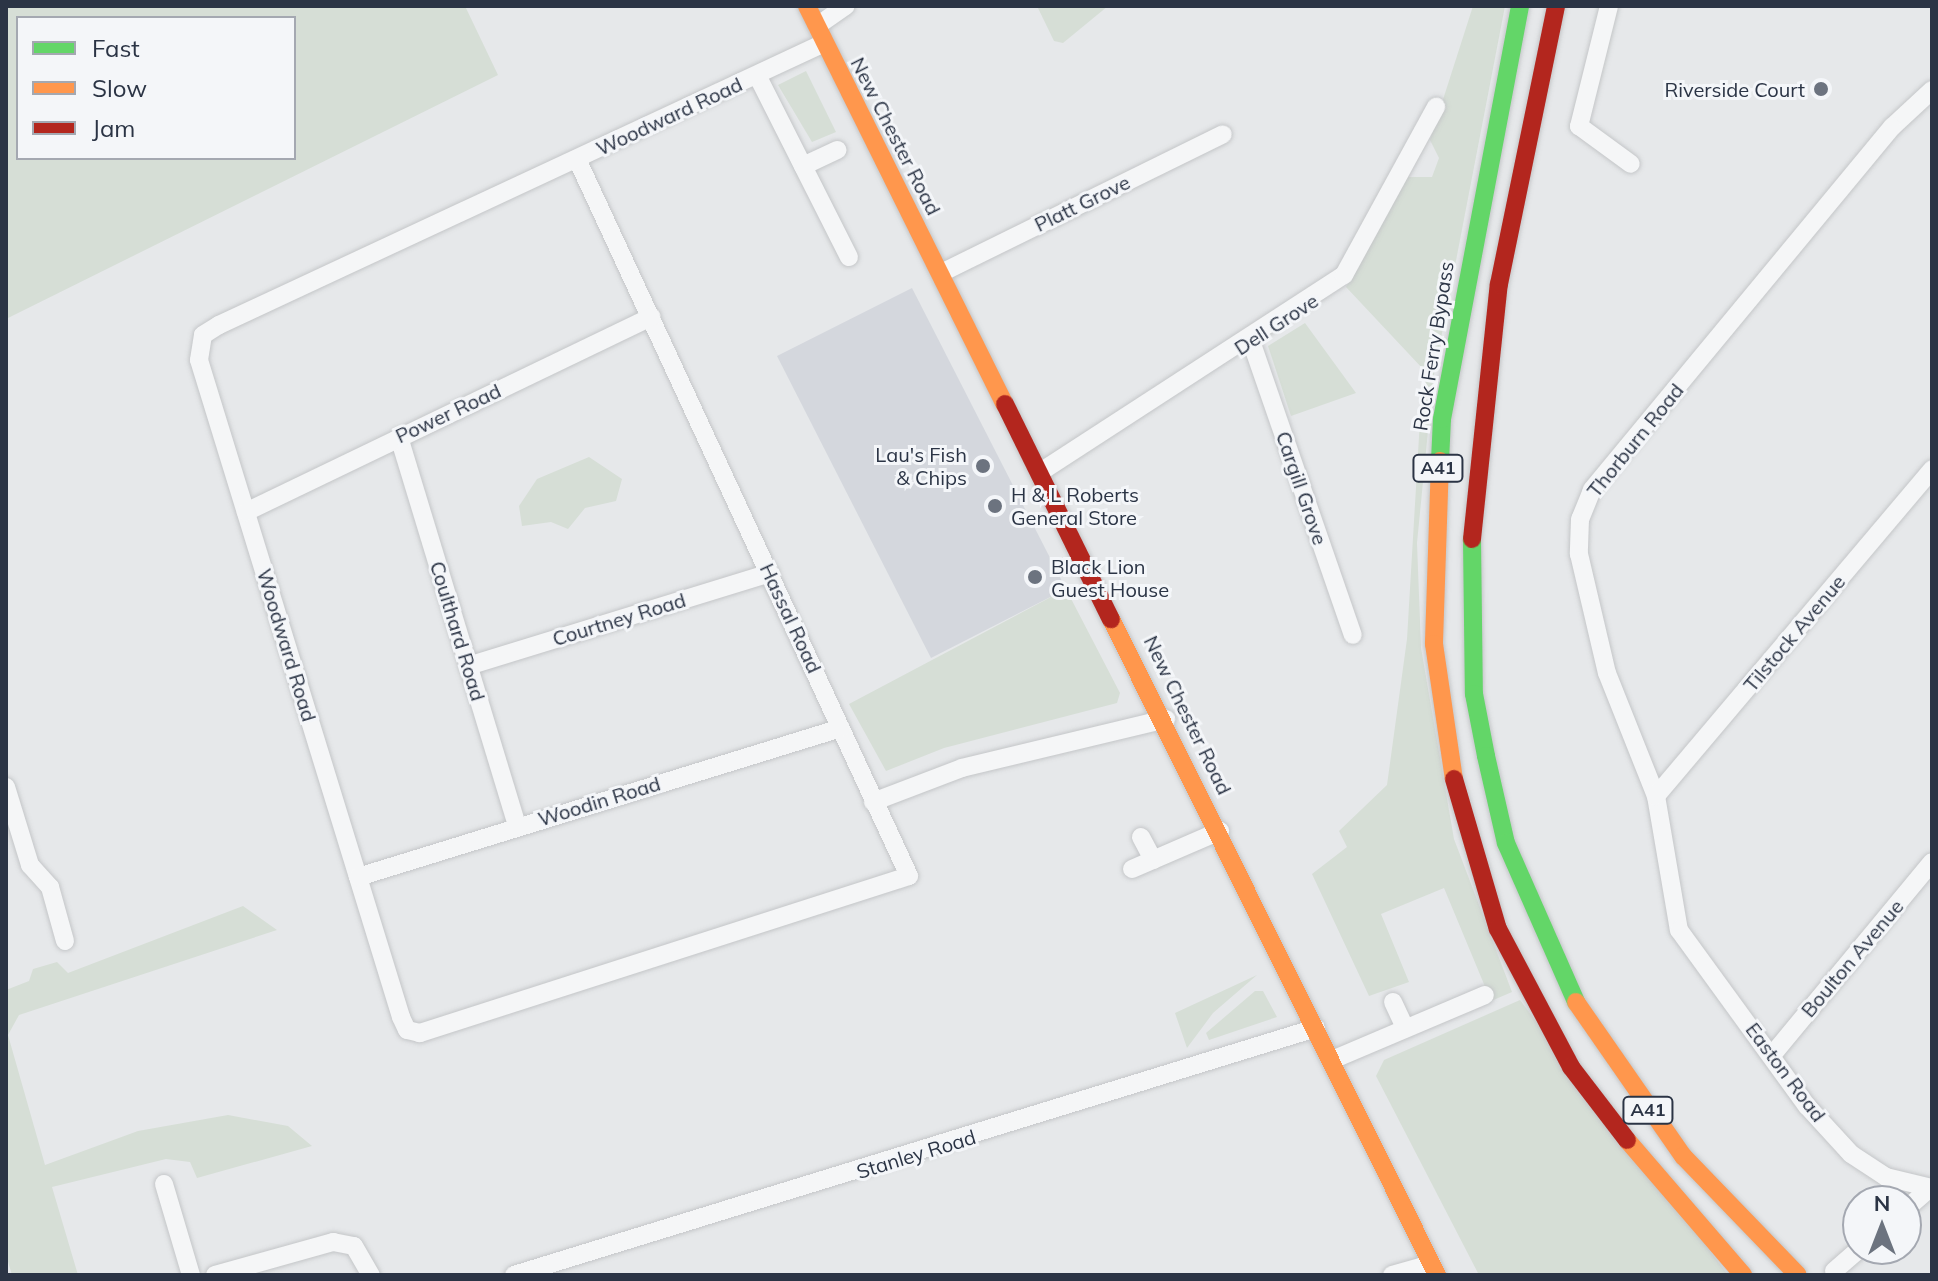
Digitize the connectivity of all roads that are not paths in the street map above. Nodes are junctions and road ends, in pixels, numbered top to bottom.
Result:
1 (807, 6) edge
2 (846, 6) edge
3 (1520, 6) edge
4 (1556, 6) edge
5 (1609, 6) edge
6 (821, 34) junction
7 (757, 75) junction
8 (1932, 90) edge
9 (1436, 107) dead end
10 (1223, 134) dead end
11 (837, 150) dead end
12 (577, 159) junction
13 (1631, 164) dead end
14 (803, 166) junction
15 (849, 257) dead end
16 (941, 273) junction
17 (652, 317) junction
18 (1251, 341) junction
19 (399, 437) junction
20 (1932, 469) edge
21 (1042, 471) junction
22 (246, 512) junction
23 (770, 573) junction
24 (1353, 635) dead end
25 (468, 666) junction
26 (1166, 719) junction
27 (841, 728) junction
28 (6, 787) edge
29 (1656, 796) junction
30 (873, 802) junction
31 (517, 826) junction
32 (1220, 831) junction
33 (1141, 837) dead end
34 (1153, 860) junction
35 (1932, 862) edge
36 (1132, 869) dead end
37 (358, 877) junction
38 (1673, 915) joint
39 (65, 941) dead end
40 (1485, 995) dead end
41 (1393, 1002) dead end
42 (1316, 1028) junction
43 (1405, 1028) junction
44 (1773, 1054) junction
45 (1332, 1060) junction
46 (164, 1184) dead end
47 (1931, 1188) edge
48 (1842, 1264) edge
49 (1434, 1269) edge
50 (1834, 1271) dead end
51 (191, 1275) edge
52 (215, 1275) edge
53 (371, 1275) edge
54 (514, 1275) edge
55 (1392, 1275) edge
56 (1743, 1275) edge
57 (1798, 1275) edge

1 - 6 main road, New Chester Road
2 - 6 street, Woodward Road
3 - 56 main road, Rock Ferry Bypass / A41
4 - 57 main road, A41
5 - 13 street
6 - 7 street, Woodward Road
6 - 16 main road, New Chester Road
7 - 12 street, Woodward Road
7 - 14 street
8 - 29 street, Thorburn Road
9 - 18 street, Dell Grove
10 - 16 street, Platt Grove
11 - 14 street
12 - 17 street, Hassal Road
12 - 22 street, Woodward Road
14 - 15 street
16 - 21 main road, New Chester Road
17 - 19 street, Power Road
17 - 23 street, Hassal Road
18 - 21 street, Dell Grove
18 - 24 street, Cargill Grove
19 - 22 street, Power Road
19 - 25 street, Coulthard Road
20 - 29 street, Tilstock Avenue
21 - 26 main road, New Chester Road
22 - 37 street, Woodward Road
23 - 25 street, Courtney Road
23 - 27 street, Hassal Road
25 - 31 street, Coulthard Road
26 - 30 street
26 - 32 main road, New Chester Road
27 - 30 street, Hassal Road
27 - 31 street, Woodin Road
28 - 39 street
29 - 38 street, Thorburn Road
30 - 37 street, Woodward Road
31 - 37 street, Woodin Road
32 - 34 street
32 - 42 main road, New Chester Road
33 - 34 street
34 - 36 street
35 - 44 street, Boulton Avenue
38 - 44 street, Easton Road
40 - 43 street
41 - 43 street
42 - 45 main road, New Chester Road
42 - 54 street, Stanley Road
43 - 45 street
44 - 47 street, Easton Road
45 - 49 main road, New Chester Road
46 - 51 street
48 - 50 street
49 - 55 street
52 - 53 street

